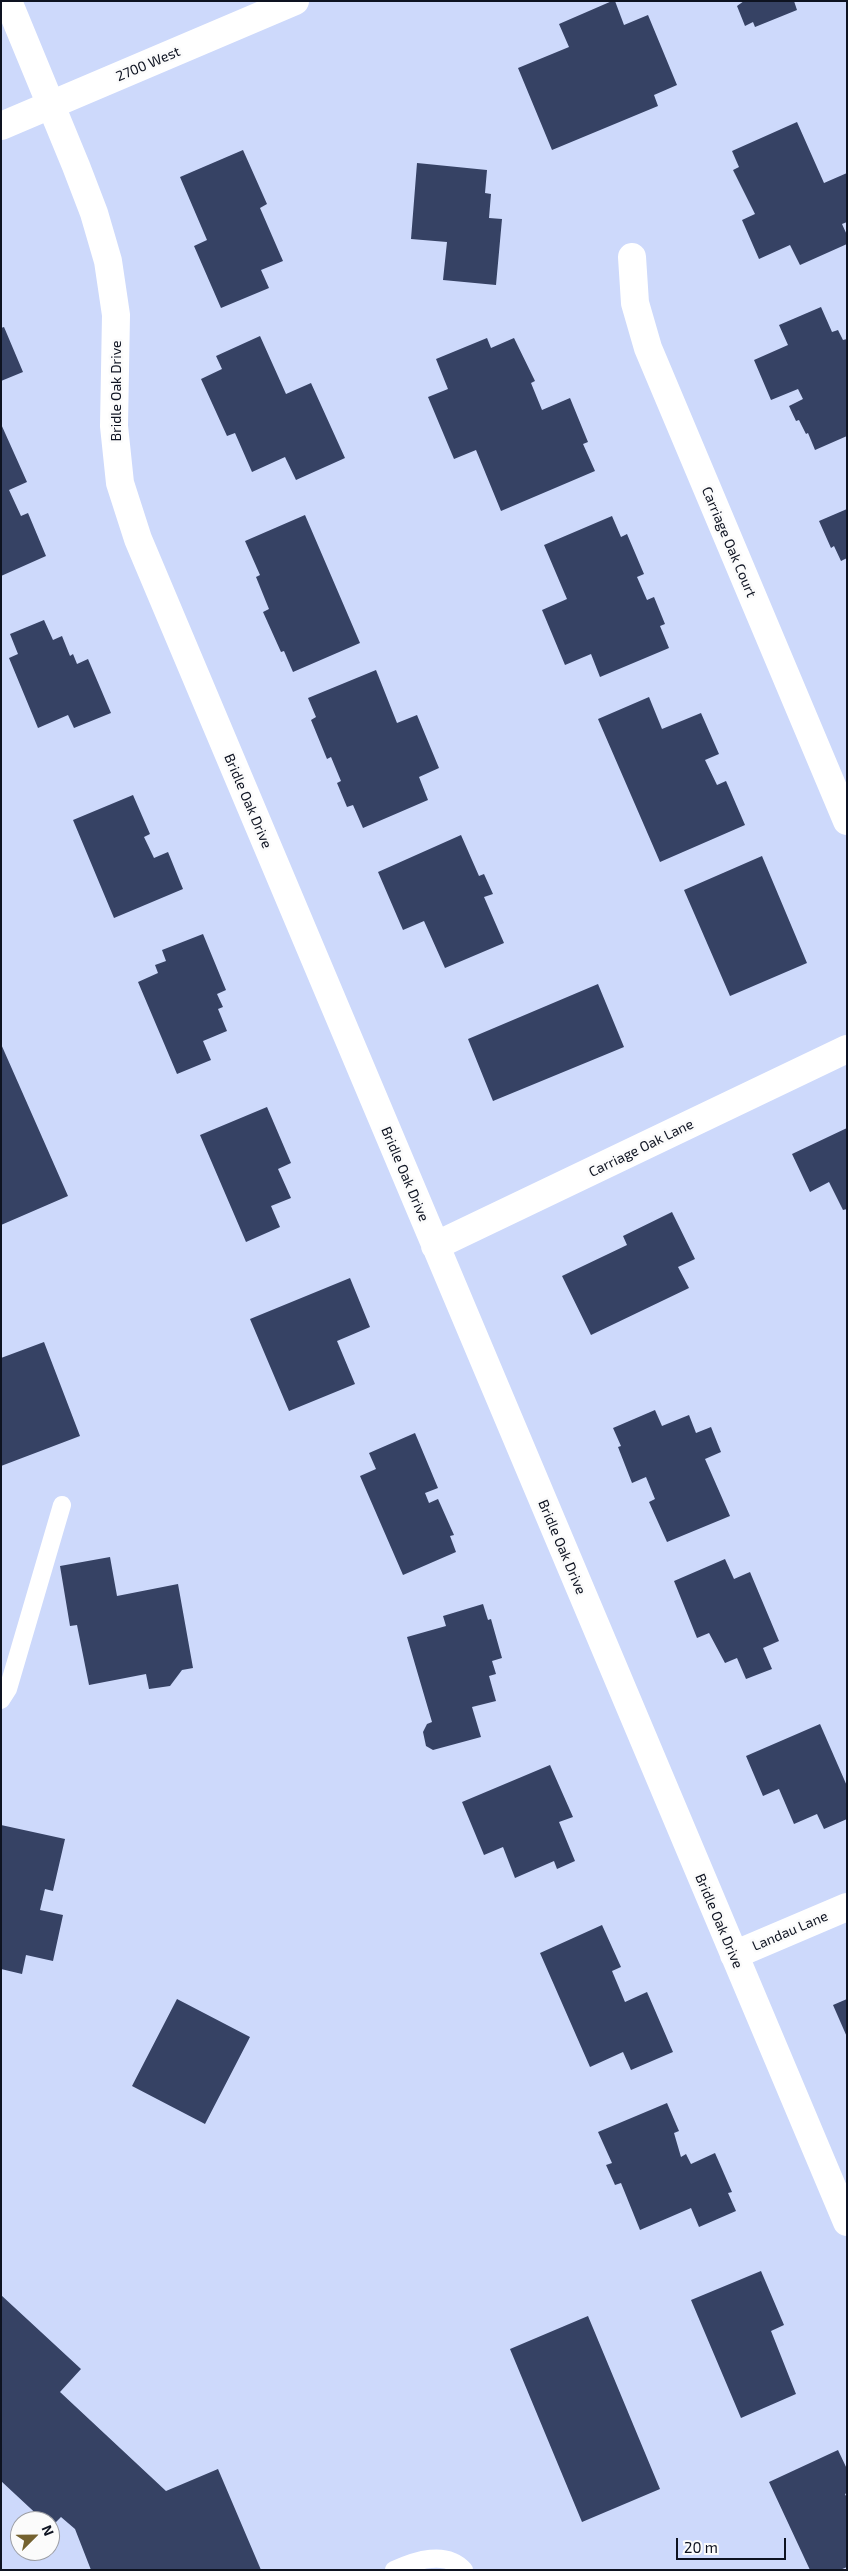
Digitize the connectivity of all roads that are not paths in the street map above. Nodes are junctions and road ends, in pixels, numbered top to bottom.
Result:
1 (8, 1) edge
2 (295, 1) edge
3 (51, 105) junction
4 (1, 126) edge
5 (632, 257) dead end
6 (847, 821) edge
7 (847, 1049) edge
8 (435, 1246) junction
9 (62, 1505) dead end
10 (1, 1700) edge
11 (847, 1907) edge
12 (734, 1956) junction
13 (847, 2222) edge
14 (394, 2570) edge
15 (464, 2570) edge

1 - 3 street, Bridle Oak Drive
2 - 3 street, 2700 West
3 - 4 street, 2700 West
3 - 8 street, Bridle Oak Drive
5 - 6 street, Carriage Oak Court
7 - 8 street, Carriage Oak Lane
8 - 12 street, Bridle Oak Drive
9 - 10 lane
11 - 12 street, Landau Lane
12 - 13 street, Bridle Oak Drive
14 - 15 lane

